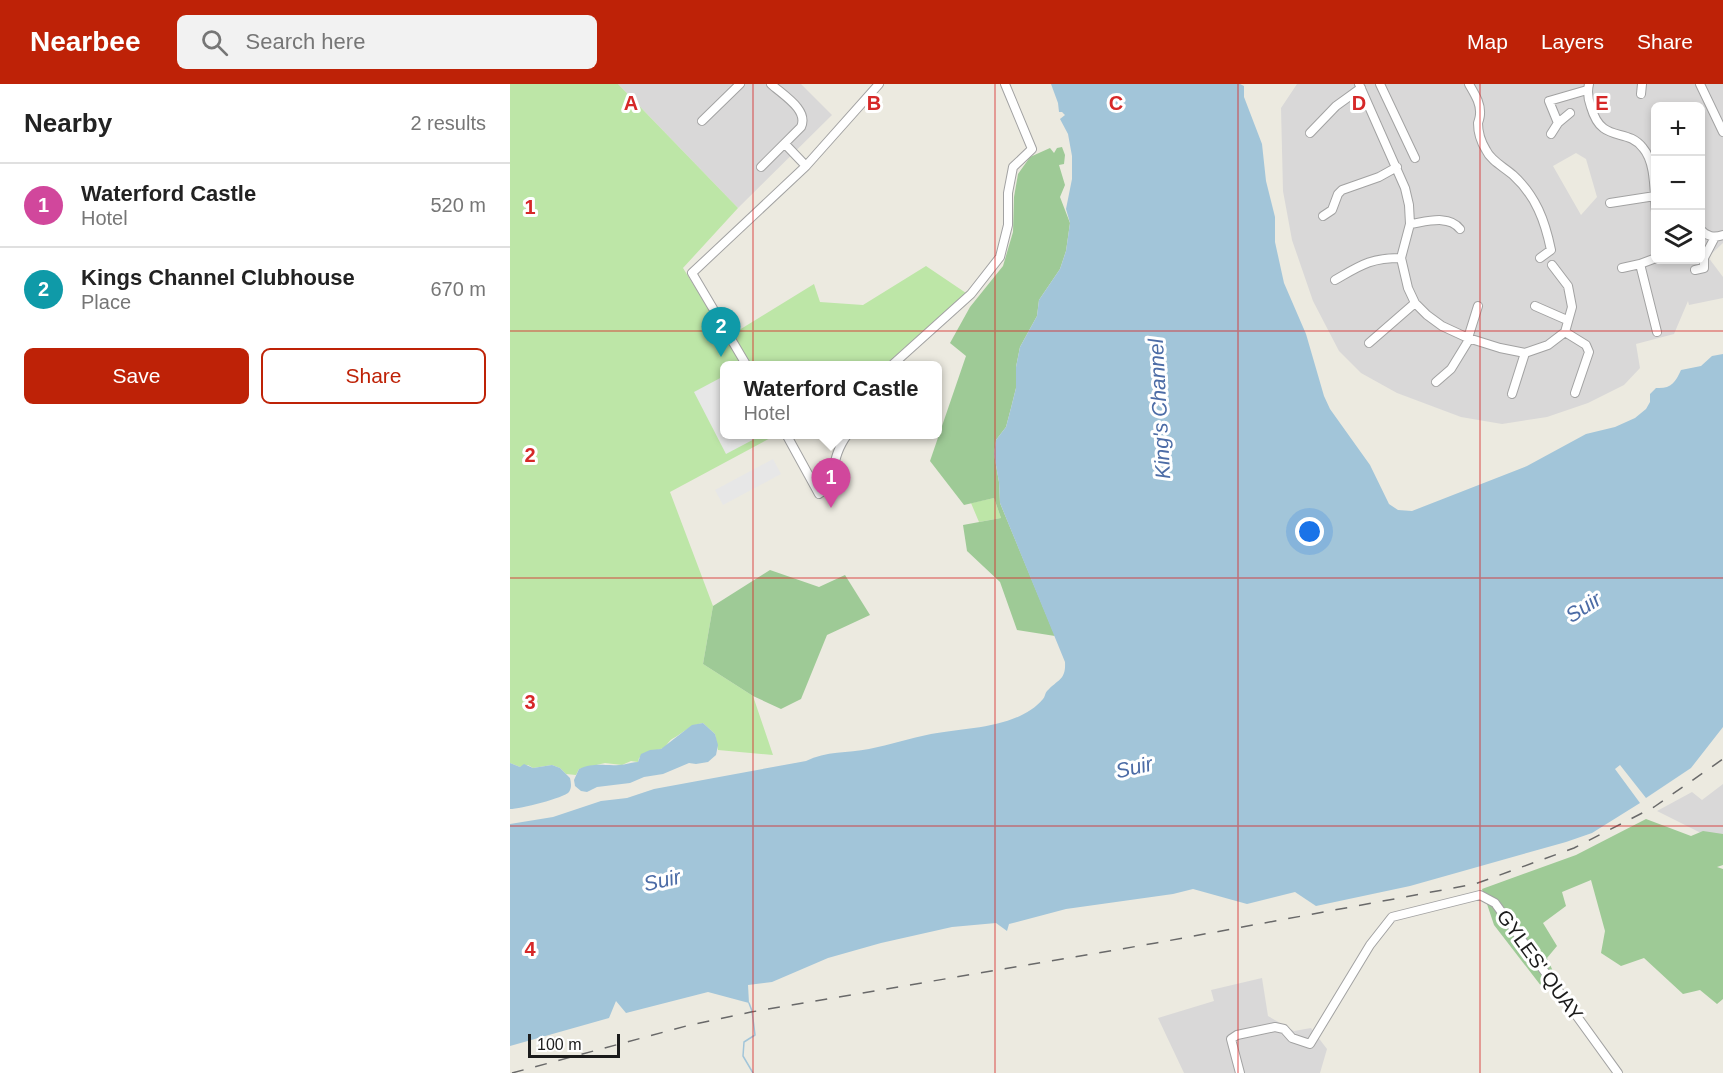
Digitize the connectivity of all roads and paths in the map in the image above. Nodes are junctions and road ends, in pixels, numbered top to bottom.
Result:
1 (740, 84) edge
2 (771, 84) edge
3 (879, 84) edge
4 (1005, 84) edge
5 (1380, 84) edge
6 (1468, 84) edge
7 (1642, 84) edge
8 (1700, 84) edge
9 (1360, 86) edge
10 (1588, 87) edge
11 (1641, 94) dead end
12 (1570, 113) dead end
13 (702, 121) dead end
14 (1558, 123) junction
15 (1723, 132) edge
16 (1310, 133) dead end
17 (1551, 134) dead end
18 (785, 144) junction
19 (1415, 158) dead end
20 (806, 166) junction
21 (761, 167) dead end
22 (1397, 167) junction
23 (1651, 168) edge
24 (1651, 197) edge
25 (1610, 203) dead end
26 (1323, 216) dead end
27 (1410, 224) junction
28 (1460, 229) dead end
29 (1705, 233) edge
30 (1719, 236) edge
31 (1401, 258) junction
32 (1540, 258) dead end
33 (1651, 260) edge
34 (1640, 264) junction
35 (1552, 265) dead end
36 (1622, 268) dead end
37 (1695, 270) dead end
38 (1335, 280) dead end
39 (1415, 303) junction
40 (1478, 306) dead end
41 (1534, 306) dead end
42 (1567, 320) junction
43 (1565, 332) junction
44 (1657, 332) dead end
45 (1469, 338) junction
46 (1369, 343) dead end
47 (1525, 352) junction
48 (744, 361) edge
49 (897, 361) edge
50 (1436, 382) dead end
51 (1575, 393) dead end
52 (1512, 394) dead end
53 (788, 439) edge
54 (845, 439) edge
55 (1240, 1073) edge
56 (1618, 1073) edge

1 - 13 street
2 - 18 street
3 - 20 street
4 - 49 street
5 - 19 street
6 - 32 street
7 - 11 street
8 - 15 street
9 - 16 street
9 - 22 street
10 - 14 street
10 - 23 street
12 - 14 street
14 - 17 street
18 - 20 street
18 - 21 street
20 - 48 street
22 - 26 street
22 - 27 street
24 - 25 street
27 - 28 street
27 - 31 street
29 - 30 street
30 - 37 street
31 - 38 street
31 - 39 street
33 - 34 street
34 - 36 street
34 - 44 street
35 - 42 street
39 - 45 street
39 - 46 street
40 - 45 street
41 - 42 street
42 - 43 street
43 - 47 street
43 - 51 street
45 - 47 street
45 - 50 street
47 - 52 street
53 - 54 street
55 - 56 street, GYLES' QUAY

